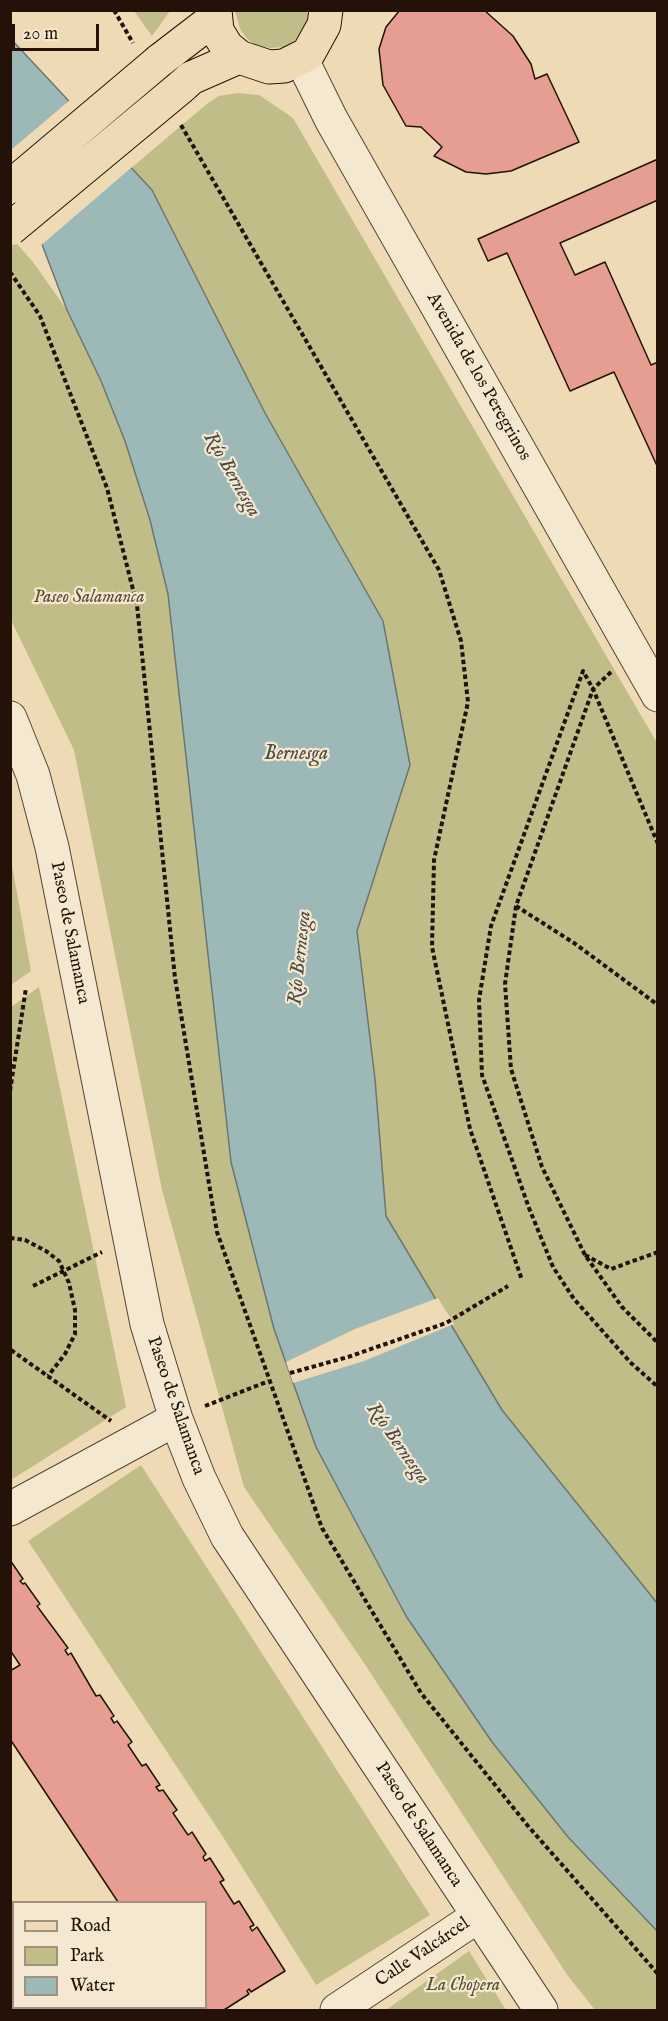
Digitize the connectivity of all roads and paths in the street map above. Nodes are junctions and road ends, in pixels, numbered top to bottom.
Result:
1 (114, 10) edge
2 (326, 10) edge
3 (215, 14) edge
4 (149, 57) junction
5 (239, 57) junction
6 (301, 58) junction
7 (180, 124) dead end
8 (10, 187) edge
9 (10, 229) edge
10 (10, 272) edge
11 (616, 668) dead end
12 (593, 688) junction
13 (657, 695) edge
14 (10, 718) edge
15 (657, 844) edge
16 (516, 906) junction
17 (26, 988) dead end
18 (657, 1005) edge
19 (10, 1091) edge
20 (10, 1238) edge
21 (102, 1252) dead end
22 (657, 1252) edge
23 (585, 1255) junction
24 (65, 1270) junction
25 (522, 1280) dead end
26 (33, 1286) dead end
27 (508, 1286) dead end
28 (657, 1343) edge
29 (12, 1350) edge
30 (290, 1373) dead end
31 (48, 1376) junction
32 (269, 1380) junction
33 (657, 1387) edge
34 (190, 1413) junction
35 (117, 1426) dead end
36 (10, 1509) edge
37 (478, 1916) junction
38 (657, 1974) edge
39 (337, 2010) edge
40 (541, 2010) edge

1 - 4 path
2 - 6 main road
3 - 4 main road
3 - 5 main road
4 - 8 main road, bridge
5 - 6 main road
5 - 9 main road, bridge
6 - 13 street, Avenida de los Peregrinos
7 - 25 path
10 - 32 path
11 - 12 path
12 - 15 path
12 - 16 path
12 - 33 path
14 - 34 street, Paseo de Salamanca
16 - 18 path
16 - 23 path
17 - 19 path
20 - 24 path
21 - 24 path
22 - 23 path
23 - 28 path
24 - 26 path
24 - 31 path
27 - 30 path
29 - 31 path
31 - 35 path
32 - 34 path
32 - 38 path
34 - 36 street
34 - 37 street, Paseo de Salamanca
37 - 39 street, Calle Valcárcel
37 - 40 street, Paseo de Salamanca

